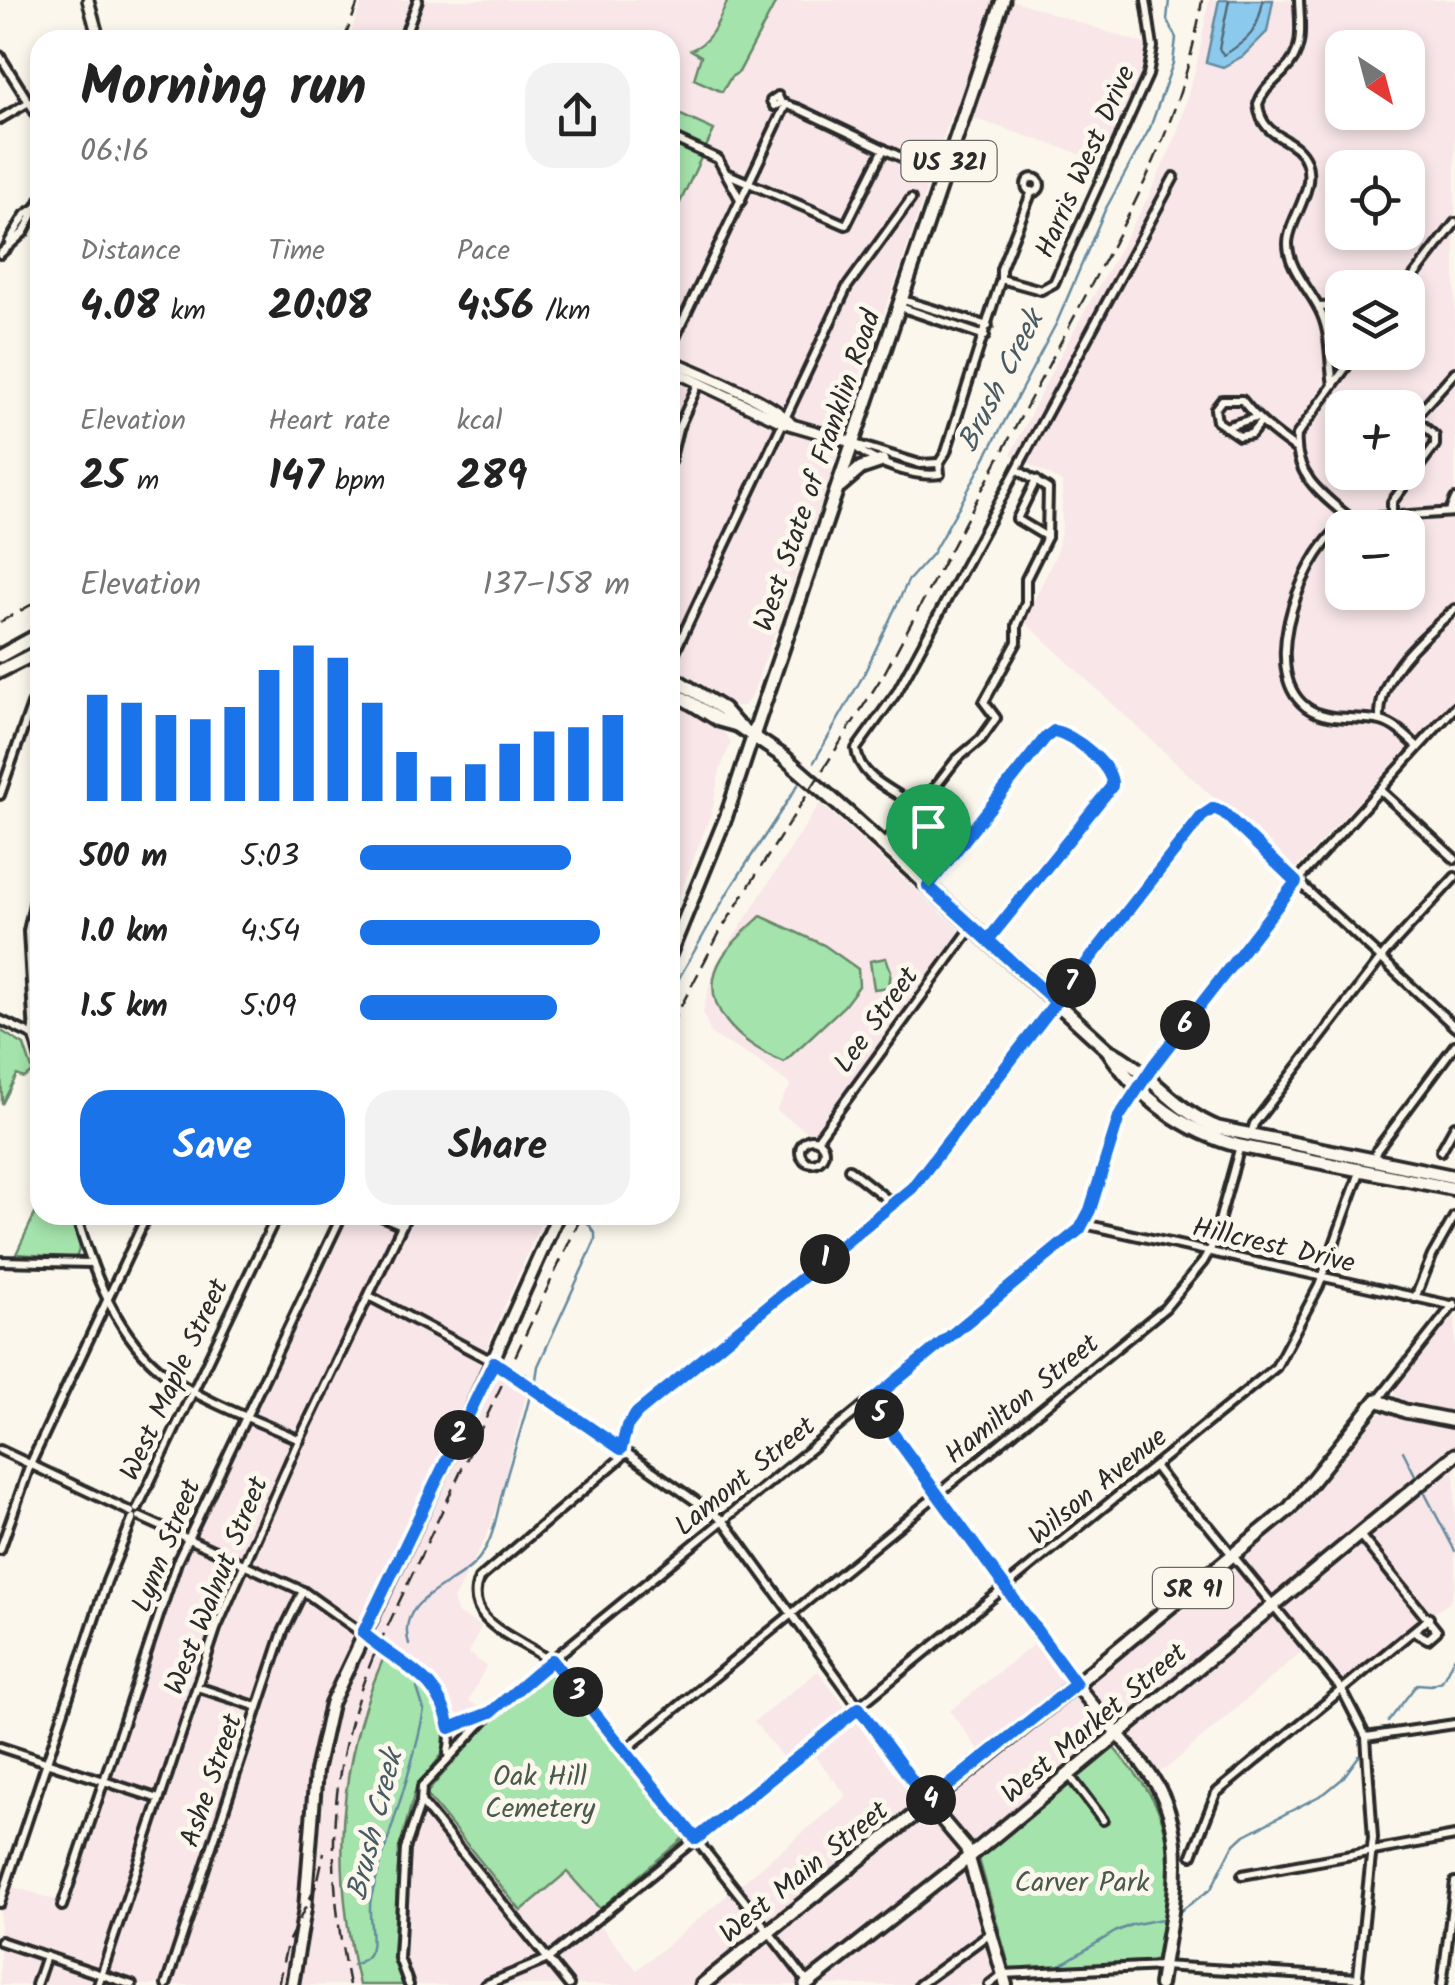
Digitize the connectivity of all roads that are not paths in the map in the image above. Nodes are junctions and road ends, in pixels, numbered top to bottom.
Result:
1 (88, 0) edge
2 (418, 0) edge
3 (1003, 0) edge
4 (1146, 0) edge
5 (1299, 0) edge
6 (96, 30) edge
7 (407, 30) edge
8 (0, 56) edge
9 (29, 102) joint
10 (0, 119) edge
11 (680, 142) edge
12 (884, 149) junction
13 (728, 174) junction
14 (943, 177) junction
15 (1174, 177) dead end
16 (751, 181) junction
17 (1032, 191) dead end
18 (912, 199) dead end
19 (741, 201) junction
20 (30, 212) edge
21 (1455, 223) edge
22 (0, 254) edge
23 (1420, 270) edge
24 (1002, 279) junction
25 (900, 303) junction
26 (1318, 306) junction
27 (1325, 306) edge
28 (988, 326) junction
29 (680, 327) edge
30 (984, 336) junction
31 (680, 365) edge
32 (1344, 370) edge
33 (1455, 372) edge
34 (680, 373) edge
35 (699, 382) junction
36 (1333, 384) junction
37 (1258, 420) junction
38 (786, 421) junction
39 (680, 425) edge
40 (1223, 427) junction
41 (851, 442) junction
42 (1296, 449) junction
43 (882, 461) junction
44 (935, 464) junction
45 (1018, 470) junction
46 (1036, 480) junction
47 (840, 486) junction
48 (1455, 499) edge
49 (1340, 510) edge
50 (1392, 510) edge
51 (1453, 512) edge
52 (1425, 514) edge
53 (1047, 537) junction
54 (1325, 546) edge
55 (1455, 609) edge
56 (30, 640) edge
57 (680, 641) edge
58 (0, 656) edge
59 (30, 656) edge
60 (0, 671) edge
61 (680, 682) edge
62 (680, 696) edge
63 (1455, 707) edge
64 (1380, 720) junction
65 (30, 721) edge
66 (737, 725) junction
67 (753, 736) junction
68 (1418, 747) junction
69 (1380, 790) junction
70 (0, 795) edge
71 (918, 809) junction
72 (883, 844) junction
73 (1455, 858) edge
74 (1455, 877) edge
75 (1296, 882) junction
76 (928, 886) junction
77 (30, 922) edge
78 (972, 926) junction
79 (680, 930) edge
80 (988, 940) junction
81 (1381, 959) junction
82 (30, 966) edge
83 (1056, 1002) junction
84 (0, 1020) edge
85 (1455, 1027) edge
86 (30, 1034) edge
87 (1455, 1045) edge
88 (1142, 1082) junction
89 (1455, 1126) edge
90 (1250, 1136) junction
91 (816, 1140) dead end
92 (1240, 1146) junction
93 (1441, 1151) dead end
94 (1373, 1160) junction
95 (849, 1169) dead end
96 (1360, 1170) junction
97 (1455, 1177) edge
98 (1455, 1190) edge
99 (892, 1203) junction
100 (1454, 1217) edge
101 (1084, 1224) junction
102 (79, 1225) edge
103 (142, 1225) edge
104 (272, 1225) edge
105 (337, 1225) edge
106 (402, 1225) edge
107 (554, 1225) edge
108 (1208, 1252) junction
109 (92, 1263) junction
110 (1, 1264) edge
111 (1322, 1277) junction
112 (369, 1296) junction
113 (109, 1298) junction
114 (1415, 1298) junction
115 (1454, 1305) edge
116 (494, 1362) junction
117 (193, 1390) junction
118 (1377, 1400) junction
119 (870, 1402) junction
120 (247, 1415) junction
121 (1451, 1419) edge
122 (300, 1440) junction
123 (621, 1449) junction
124 (0, 1450) edge
125 (1455, 1456) edge
126 (30, 1464) junction
127 (1155, 1466) junction
128 (939, 1495) junction
129 (135, 1514) junction
130 (724, 1521) junction
131 (1360, 1534) junction
132 (188, 1539) junction
133 (0, 1550) edge
134 (1232, 1557) junction
135 (244, 1564) junction
136 (1006, 1588) junction
137 (303, 1591) junction
138 (1273, 1606) junction
139 (792, 1615) junction
140 (1428, 1618) junction
141 (1414, 1632) junction
142 (363, 1633) junction
143 (552, 1660) junction
144 (1076, 1684) junction
145 (196, 1687) junction
146 (1342, 1690) junction
147 (258, 1708) junction
148 (859, 1708) junction
149 (491, 1712) junction
150 (1455, 1724) edge
151 (450, 1728) junction
152 (1116, 1734) junction
153 (1366, 1736) junction
154 (0, 1747) edge
155 (624, 1751) junction
156 (446, 1758) junction
157 (46, 1763) junction
158 (1069, 1774) junction
159 (104, 1782) junction
160 (158, 1800) junction
161 (420, 1802) junction
162 (928, 1802) junction
163 (1102, 1820) dead end
164 (1455, 1836) edge
165 (696, 1839) junction
166 (1371, 1850) junction
167 (1192, 1854) dead end
168 (969, 1857) junction
169 (1242, 1875) dead end
170 (1455, 1882) edge
171 (0, 1903) edge
172 (62, 1906) dead end
173 (1453, 1907) edge
174 (769, 1931) junction
175 (990, 1933) junction
176 (0, 1941) edge
177 (46, 1956) junction
178 (548, 1959) junction
179 (1162, 1966) junction
180 (1280, 1973) junction
181 (102, 1975) junction
182 (1004, 1980) edge
183 (1358, 1981) edge
184 (807, 1984) edge
185 (36, 1985) edge
186 (98, 1985) edge
187 (132, 1985) edge
188 (166, 1985) edge
189 (292, 1985) edge
190 (410, 1985) edge
191 (484, 1985) edge
192 (569, 1985) edge
193 (702, 1985) edge
194 (918, 1985) edge
195 (990, 1985) edge
196 (1160, 1985) edge
197 (1278, 1985) edge
198 (1442, 1985) edge

1 - 6 street
2 - 7 street
3 - 14 main road, West State of Franklin Road / US 321
4 - 24 street, Harris West Drive
5 - 26 street
8 - 9 street
9 - 10 street
11 - 13 street
12 - 14 street
12 - 16 street
12 - 16 street
13 - 16 street
13 - 19 street
14 - 25 main road, West State of Franklin Road / US 321
15 - 45 street
16 - 19 street
17 - 24 street
18 - 38 street
19 - 29 street
20 - 22 street
21 - 23 street
24 - 28 street
25 - 28 street
25 - 30 street
25 - 41 main road, West State of Franklin Road / US 321
26 - 27 street
26 - 36 street
28 - 30 street
30 - 44 street
31 - 38 street
32 - 36 street
33 - 50 street
34 - 35 street
35 - 38 street
35 - 39 street
36 - 42 street
37 - 40 street
37 - 40 street
37 - 40 street
37 - 42 street
38 - 41 street
38 - 57 street
41 - 43 street
41 - 44 street
41 - 47 main road, West State of Franklin Road / US 321
42 - 49 street
43 - 44 street
43 - 47 main road
45 - 46 street
45 - 71 street
46 - 53 street
46 - 53 street
47 - 67 main road, West State of Franklin Road / US 321
48 - 51 street
51 - 52 street
53 - 71 street
54 - 64 street
55 - 64 street
56 - 58 main road
59 - 60 main road
61 - 66 main road
62 - 66 main road
63 - 68 street
64 - 68 street
65 - 70 street
66 - 67 main road
67 - 72 main road
67 - 79 main road, West State of Franklin Road
68 - 69 street
69 - 73 street
69 - 75 street
71 - 72 street
72 - 76 main road
74 - 81 street
75 - 81 street
75 - 83 street
75 - 88 street
76 - 78 main road
76 - 80 street
77 - 82 street
78 - 80 main road
78 - 91 street, Lee Street
80 - 83 main road
81 - 85 street
81 - 90 street
83 - 88 main road
83 - 99 street
84 - 86 street
87 - 94 street
88 - 90 main road
88 - 92 main road
88 - 101 street
89 - 93 street
90 - 94 main road
92 - 96 main road
92 - 108 street, Hamilton Street
94 - 97 main road
95 - 99 street
96 - 98 main road
96 - 111 street, Wilson Avenue
99 - 123 street
100 - 114 street
101 - 108 street, Hillcrest Drive
101 - 119 street, Lamont Street
102 - 109 street
103 - 113 street
104 - 117 street, West Maple Street
105 - 120 street, Lynn Street
106 - 112 street, West Walnut Street
107 - 116 main road
108 - 111 street, Hillcrest Drive
108 - 128 street, Hamilton Street
109 - 110 street
109 - 113 street
111 - 114 street, Hillcrest Drive
111 - 127 street, Wilson Avenue
112 - 116 street
112 - 122 street, West Walnut Street
113 - 117 street
113 - 126 street
114 - 115 street, Hillcrest Drive
115 - 118 street, West Main Street
116 - 123 street
116 - 142 main road
117 - 120 street
117 - 129 street, West Maple Street
118 - 121 main road
118 - 134 main road, West Main Street / SR 91
119 - 128 street
119 - 130 street, Lamont Street
120 - 122 street
120 - 132 street, Lynn Street
122 - 135 street, West Walnut Street
123 - 130 street
123 - 143 street
124 - 126 street
125 - 131 main road, West Market Street / SR 91
126 - 129 street
126 - 133 street
127 - 134 street
127 - 136 street, Wilson Avenue
128 - 136 street
128 - 139 street, Hamilton Street
129 - 132 street
129 - 157 street, West Maple Street
130 - 139 street
130 - 143 street, Lamont Street
131 - 138 main road, West Market Street / SR 91
131 - 140 street
132 - 135 street
132 - 159 street, Lynn Street
134 - 138 street
134 - 144 main road, West Main Street / SR 91
135 - 137 street
135 - 145 street, West Walnut Street
136 - 144 street
136 - 148 street, Wilson Avenue
137 - 142 street
137 - 147 street, Ashe Street
138 - 146 street
138 - 152 main road, West Market Street / SR 91
139 - 148 street
139 - 155 street, Hamilton Street
140 - 141 street
140 - 141 street
141 - 146 street
142 - 151 street
142 - 189 main road
143 - 149 street, Lamont Street
143 - 155 street
144 - 152 main road
144 - 162 main road, West Main Street / SR 91
145 - 147 street
145 - 160 street, West Walnut Street
146 - 153 street
146 - 167 street
147 - 188 street, Ashe Street
148 - 162 street
148 - 165 street, Wilson Avenue
149 - 151 street, Lamont Street
149 - 156 street, Lamont Street
150 - 153 street
151 - 156 street, Lamont Street
152 - 158 main road, West Market Street / SR 91
152 - 179 main road
153 - 166 street
154 - 157 street
155 - 165 street
156 - 161 street, Lamont Street
157 - 159 street
157 - 171 street, West Maple Street
158 - 163 street
158 - 168 main road, West Market Street / SR 91
159 - 160 street
159 - 172 street, Lynn Street
160 - 181 street, West Walnut Street
161 - 178 street
161 - 190 street, Lamont Street
162 - 168 main road
162 - 174 main road, West Main Street / SR 91
164 - 166 street
165 - 174 street
165 - 178 street, Wilson Avenue
166 - 169 street
166 - 183 street
168 - 175 main road
168 - 184 main road, West Market Street / SR 91
170 - 173 street
173 - 198 street
174 - 184 street
174 - 193 main road, West Main Street / SR 91
175 - 182 main road
175 - 194 street
176 - 177 street
177 - 181 street
177 - 185 street
178 - 191 street, Wilson Avenue
178 - 192 street
179 - 180 street
179 - 182 street
179 - 196 main road
180 - 183 street
180 - 197 street
181 - 186 street, West Walnut Street
181 - 187 street
182 - 195 street

